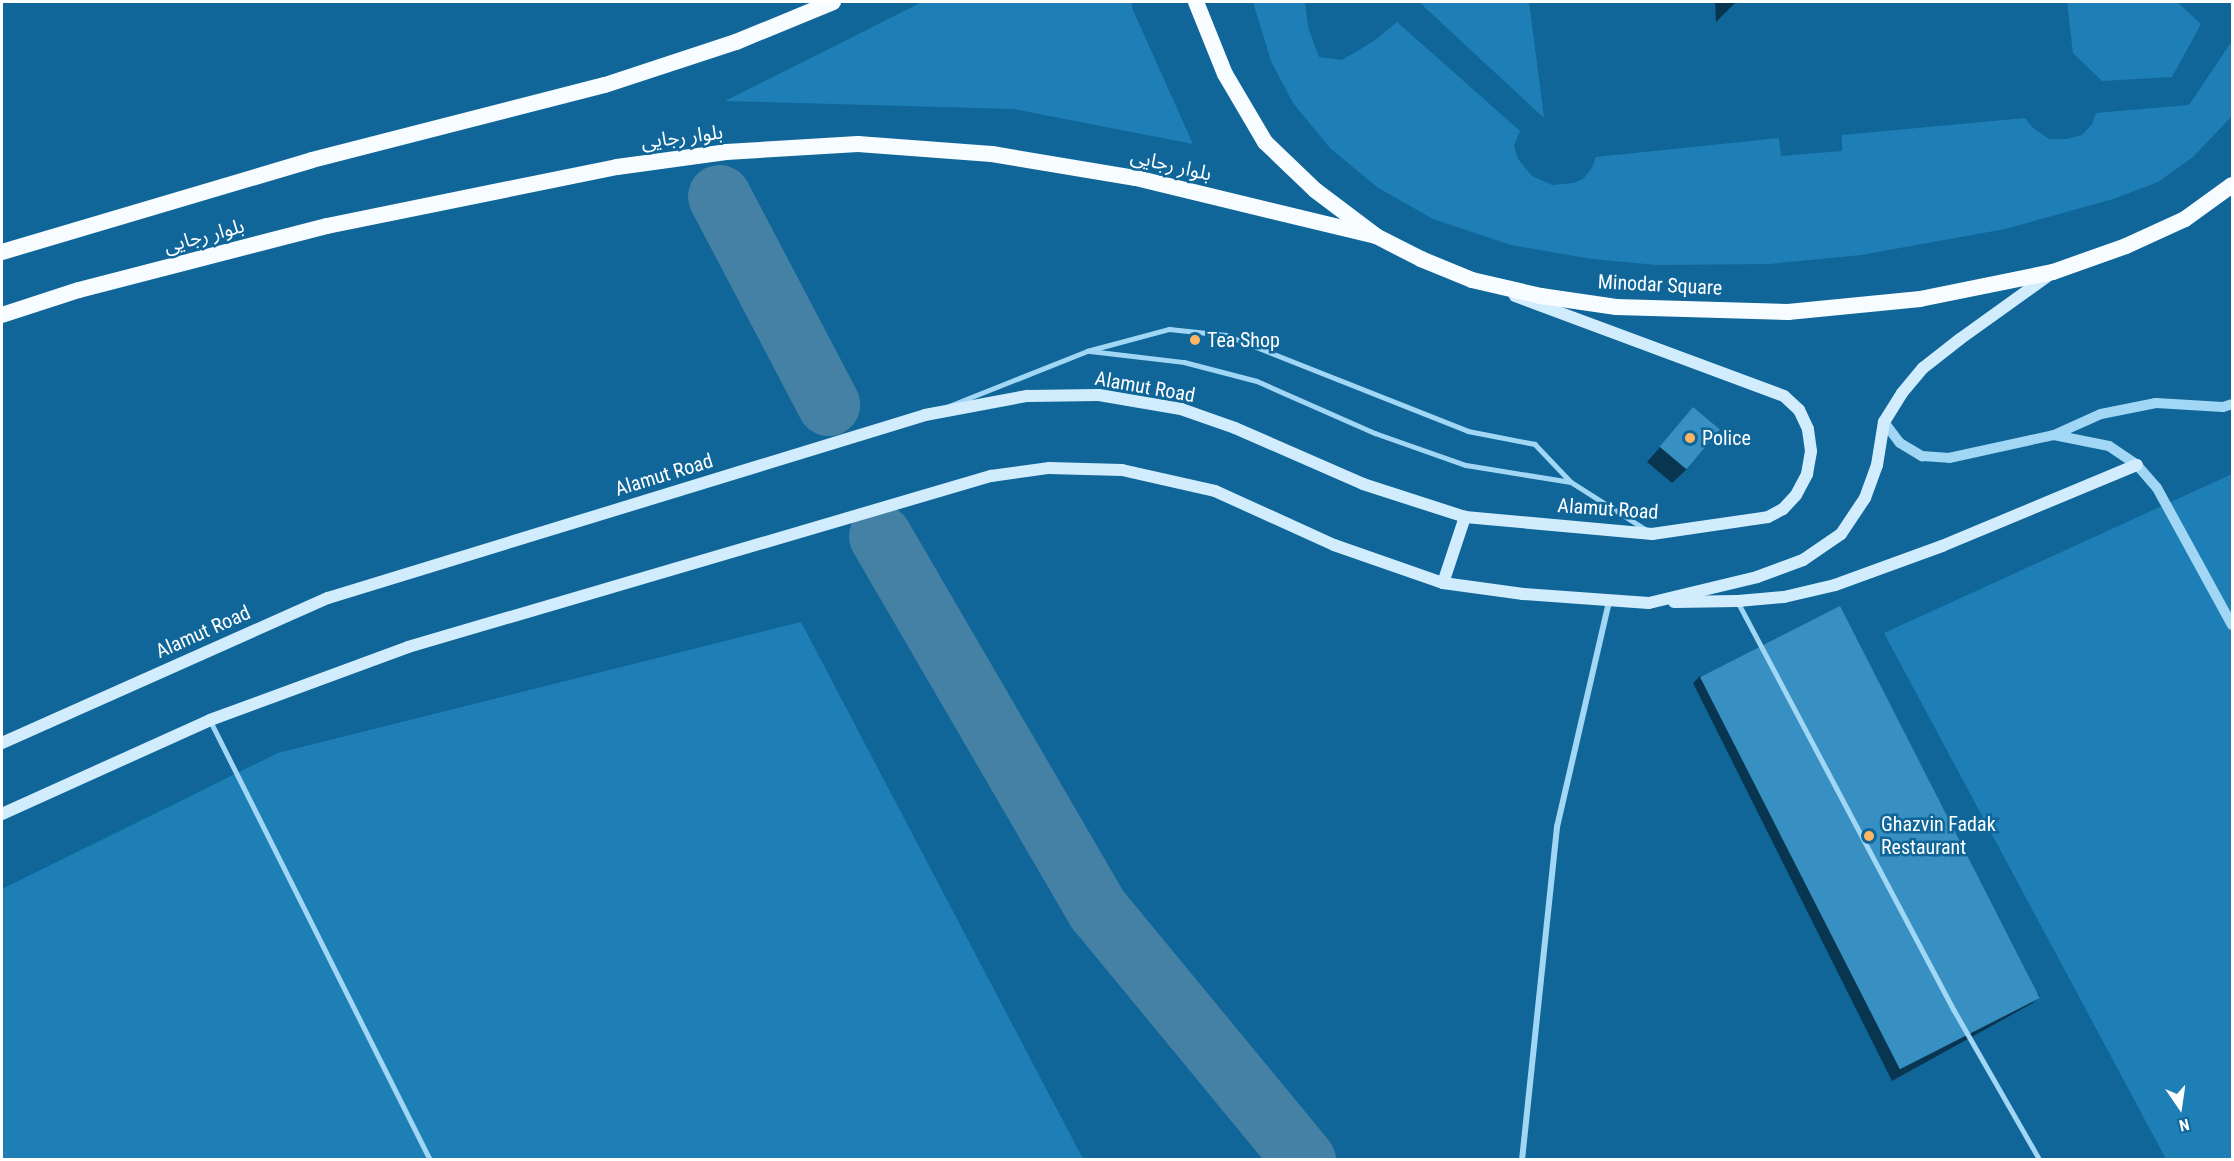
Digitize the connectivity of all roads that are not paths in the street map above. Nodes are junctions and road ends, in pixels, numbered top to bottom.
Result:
1 (833, 2) edge
2 (1196, 2) edge
3 (2232, 185) edge
4 (1376, 236) junction
5 (2, 252) edge
6 (2053, 272) junction
7 (1472, 280) junction
8 (2, 315) edge
9 (1087, 351) junction
10 (2232, 404) edge
11 (925, 415) junction
12 (1884, 422) junction
13 (2054, 435) junction
14 (2137, 465) junction
15 (1571, 482) junction
16 (1465, 518) junction
17 (1652, 534) junction
18 (1443, 583) junction
19 (1610, 600) junction
20 (1738, 601) junction
21 (1649, 603) junction
22 (2232, 625) edge
23 (210, 720) junction
24 (2, 742) edge
25 (2, 814) edge
26 (430, 1160) edge
27 (1522, 1160) edge
28 (2040, 1160) edge

1 - 5 highway
2 - 4 highway, Minodar Square
3 - 6 highway, Minodar Square
4 - 7 highway, Minodar Square
4 - 8 highway, بلوار رجایی
6 - 7 highway, Minodar Square
6 - 12 main road
7 - 17 main road, Alamut Road
9 - 11 lane
9 - 15 lane
9 - 15 lane
10 - 13 street
11 - 16 main road, Alamut Road
11 - 24 main road, Alamut Road
12 - 13 street
12 - 21 main road
13 - 14 street
14 - 20 main road
14 - 22 street
15 - 17 lane
16 - 17 main road, Alamut Road
16 - 18 main road
18 - 19 main road
18 - 23 main road
19 - 21 main road
19 - 27 street
20 - 21 main road
20 - 28 lane
23 - 25 main road
23 - 26 lane

